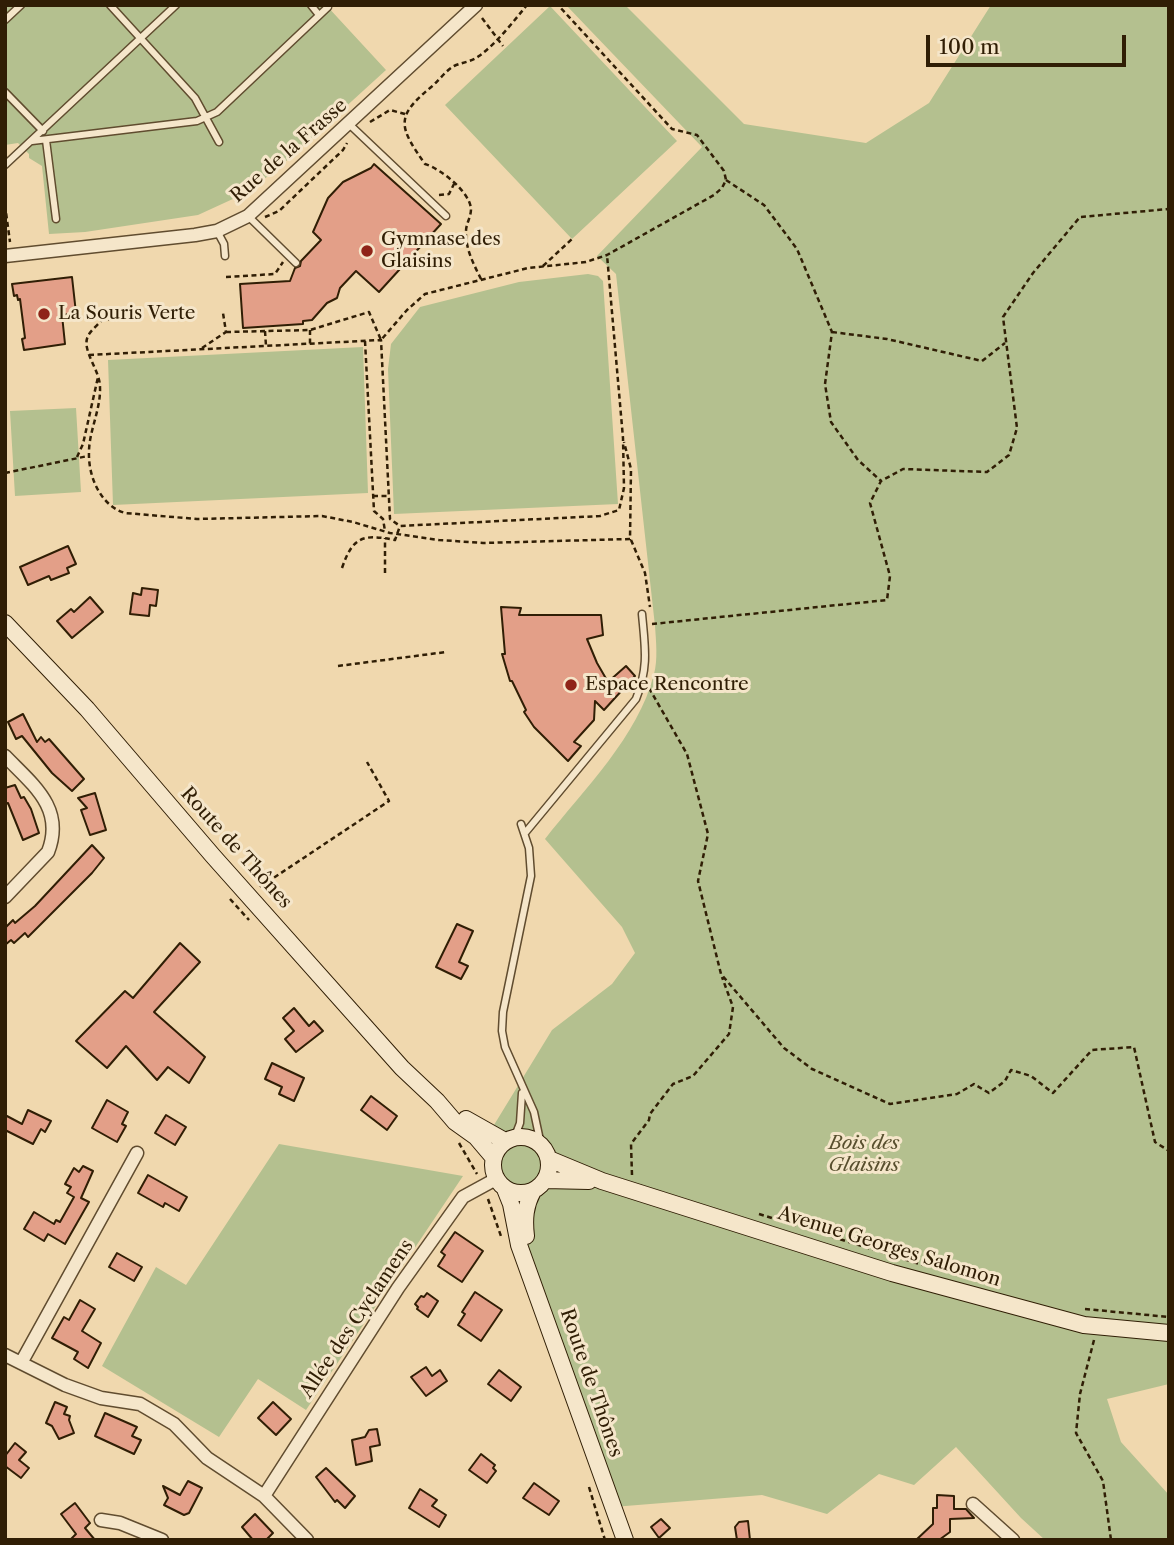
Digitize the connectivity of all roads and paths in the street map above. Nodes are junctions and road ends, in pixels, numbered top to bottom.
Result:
1 (21, 5) edge
2 (110, 5) edge
3 (176, 5) edge
4 (311, 5) edge
5 (558, 5) edge
6 (475, 6) edge
7 (526, 6) edge
8 (328, 7) edge
9 (319, 15) junction
10 (5, 20) edge
11 (497, 38) junction
12 (141, 39) junction
13 (503, 46) dead end
14 (5, 92) edge
15 (405, 114) junction
16 (206, 117) junction
17 (349, 124) junction
18 (363, 125) dead end
19 (43, 131) junction
20 (46, 140) junction
21 (348, 140) dead end
22 (32, 141) junction
23 (219, 142) dead end
24 (5, 165) edge
25 (726, 180) junction
26 (454, 184) junction
27 (425, 196) junction
28 (5, 205) edge
29 (1169, 209) edge
30 (446, 216) dead end
31 (249, 218) junction
32 (56, 219) dead end
33 (217, 231) junction
34 (572, 239) dead end
35 (8, 251) edge
36 (288, 255) junction
37 (607, 255) junction
38 (225, 256) dead end
39 (296, 263) dead end
40 (543, 266) junction
41 (226, 277) dead end
42 (481, 279) junction
43 (223, 313) dead end
44 (113, 319) dead end
45 (310, 330) junction
46 (265, 331) junction
47 (226, 332) junction
48 (832, 332) junction
49 (365, 341) junction
50 (381, 341) junction
51 (1006, 343) junction
52 (310, 344) junction
53 (266, 346) junction
54 (199, 350) junction
55 (89, 355) junction
56 (99, 373) junction
57 (623, 438) junction
58 (89, 456) junction
59 (77, 457) junction
60 (5, 473) edge
61 (881, 481) junction
62 (373, 496) junction
63 (388, 496) junction
64 (400, 526) junction
65 (385, 531) junction
66 (398, 534) junction
67 (385, 538) junction
68 (631, 539) junction
69 (342, 568) dead end
70 (385, 573) dead end
71 (642, 614) dead end
72 (5, 623) edge
73 (653, 624) junction
74 (643, 626) junction
75 (446, 652) dead end
76 (338, 667) dead end
77 (645, 679) junction
78 (5, 756) edge
79 (367, 762) dead end
80 (522, 824) dead end
81 (525, 833) junction
82 (248, 895) junction
83 (228, 896) dead end
84 (5, 897) edge
85 (251, 922) dead end
86 (721, 974) junction
87 (521, 1087) junction
88 (437, 1101) junction
89 (510, 1139) junction
90 (459, 1143) dead end
91 (1169, 1151) edge
92 (545, 1152) junction
93 (137, 1153) dead end
94 (493, 1157) junction
95 (620, 1171) dead end
96 (602, 1181) junction
97 (494, 1184) junction
98 (539, 1185) junction
99 (760, 1214) dead end
100 (504, 1246) dead end
101 (926, 1266) dead end
102 (530, 1274) junction
103 (1079, 1308) dead end
104 (1169, 1317) edge
105 (1098, 1327) junction
106 (1169, 1333) edge
107 (5, 1355) edge
108 (21, 1363) junction
109 (586, 1479) dead end
110 (264, 1496) junction
111 (972, 1504) dead end
112 (613, 1507) junction
113 (101, 1521) dead end
114 (162, 1540) edge
115 (307, 1540) edge
116 (605, 1540) edge
117 (619, 1540) edge
118 (625, 1540) edge
119 (1013, 1540) edge
120 (1111, 1540) edge

1 - 10 lane
2 - 12 lane
3 - 12 lane
4 - 9 lane
5 - 25 path
6 - 11 path
6 - 17 street, Rue de la Frasse
7 - 11 path
8 - 9 lane
9 - 16 lane
11 - 13 path
11 - 15 path
12 - 16 lane
12 - 19 lane
14 - 19 lane
15 - 18 path
15 - 26 path
16 - 20 lane
16 - 23 lane
17 - 27 lane
17 - 31 street, Rue de la Frasse
19 - 22 lane
20 - 22 lane
20 - 32 lane
21 - 31 path
22 - 24 lane
25 - 37 path
25 - 48 path
26 - 27 path
26 - 42 path
27 - 30 lane
28 - 35 path
29 - 51 path
31 - 33 street, Rue de la Frasse
31 - 36 lane
33 - 35 street, Rue de la Frasse
33 - 38 lane
34 - 40 path
36 - 39 lane
36 - 41 path
37 - 40 path
37 - 57 path
40 - 42 path
42 - 50 path
43 - 47 path
44 - 55 path
45 - 46 path
45 - 50 path
45 - 52 path
46 - 47 path
46 - 53 path
47 - 54 path
48 - 51 path
48 - 61 path
49 - 50 path
49 - 52 path
49 - 62 path
50 - 63 path
51 - 61 path
52 - 53 path
53 - 54 path
54 - 55 path
55 - 56 path
56 - 58 path
56 - 59 path
57 - 64 path
57 - 68 path
58 - 59 path
58 - 65 path
59 - 60 path
61 - 73 path
62 - 63 path
62 - 65 path
63 - 64 path
64 - 66 path
65 - 66 path
66 - 67 path
66 - 68 path
67 - 69 path
67 - 70 path
68 - 73 path
71 - 74 lane
72 - 82 main road, Route de Thônes
73 - 74 path
74 - 77 lane
75 - 76 path
77 - 81 lane
77 - 86 path
78 - 84 street
79 - 82 path
80 - 81 lane
81 - 87 lane
82 - 88 main road, Route de Thônes
83 - 85 path
86 - 91 path
86 - 95 path
87 - 89 lane
87 - 92 lane
88 - 89 main road, Route de Thônes
88 - 94 main road, Route de Thônes
89 - 92 main road
89 - 94 main road
90 - 97 path
92 - 96 main road, Avenue Georges Salomon
92 - 98 main road
93 - 108 street
94 - 97 main road
96 - 98 main road, Avenue Georges Salomon
96 - 105 main road, Avenue Georges Salomon
97 - 98 main road
97 - 100 path
97 - 102 main road, Route de Thônes
97 - 110 street, Allée des Cyclamens
98 - 102 main road, Route de Thônes
99 - 101 path
102 - 112 main road, Route de Thônes
103 - 104 path
105 - 106 main road, Avenue Georges Salomon
105 - 120 path
107 - 108 street
108 - 110 street
109 - 116 path
110 - 115 street
111 - 119 street
112 - 117 main road, Route de Thônes
112 - 118 main road, Route de Thônes
113 - 114 street

